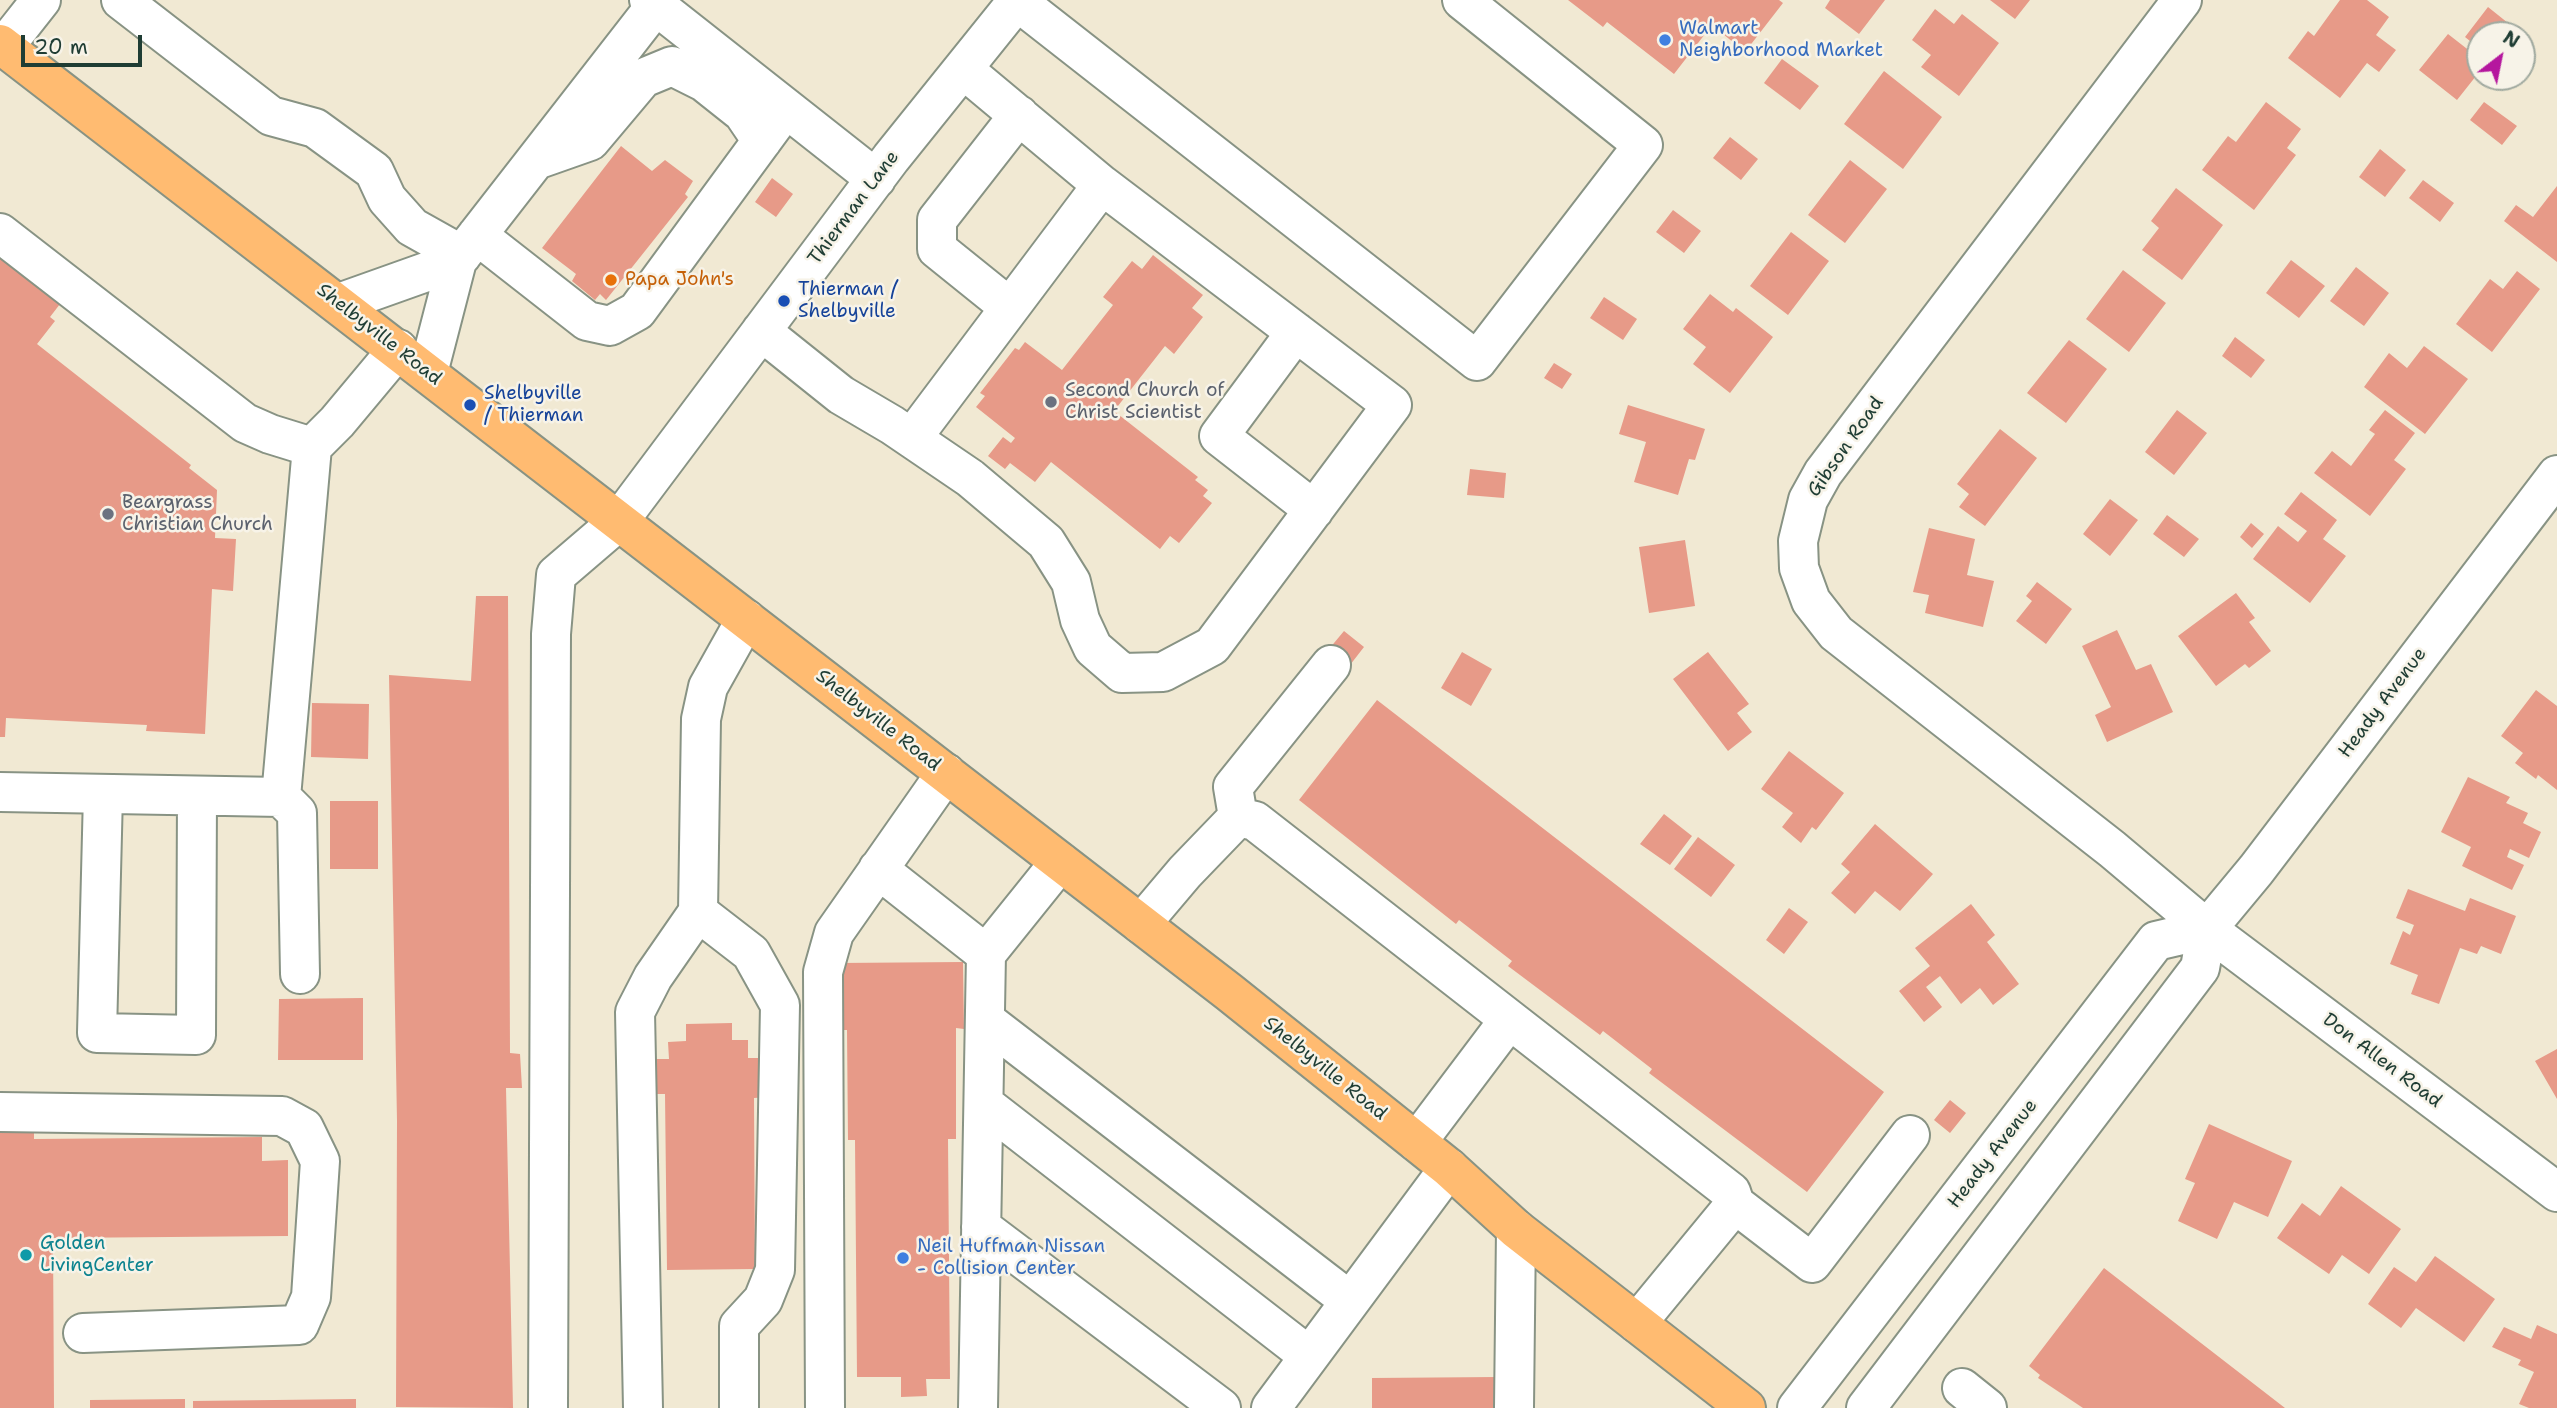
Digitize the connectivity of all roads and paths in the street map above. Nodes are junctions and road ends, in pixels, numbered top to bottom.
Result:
1 (41, 0) edge
2 (121, 0) edge
3 (1462, 0) edge
4 (2182, 0) edge
5 (1018, 1) edge
6 (655, 2) edge
7 (2, 46) edge
8 (963, 69) junction
9 (786, 108) junction
10 (1019, 115) junction
11 (762, 141) junction
12 (536, 160) junction
13 (876, 179) junction
14 (1102, 185) junction
15 (0, 233) edge
16 (465, 250) junction
17 (339, 303) junction
18 (1009, 307) junction
19 (761, 331) junction
20 (1296, 332) junction
21 (398, 349) junction
22 (428, 373) junction
23 (912, 438) junction
24 (312, 447) junction
25 (2557, 475) edge
26 (1314, 510) junction
27 (619, 521) junction
28 (746, 619) junction
29 (1331, 665) dead end
30 (946, 773) junction
31 (0, 792) edge
32 (103, 794) junction
33 (197, 796) junction
34 (281, 797) junction
35 (1238, 817) junction
36 (1060, 862) junction
37 (878, 869) junction
38 (698, 912) junction
39 (1141, 924) junction
40 (2207, 929) junction
41 (986, 954) junction
42 (300, 974) dead end
43 (985, 1020) junction
44 (1509, 1020) junction
45 (984, 1104) junction
46 (0, 1112) edge
47 (1910, 1135) dead end
48 (1417, 1142) junction
49 (1449, 1168) junction
50 (2557, 1192) edge
51 (1735, 1204) junction
52 (981, 1227) junction
53 (1516, 1229) junction
54 (1350, 1301) junction
55 (1637, 1323) junction
56 (83, 1333) dead end
57 (1309, 1356) junction
58 (548, 1408) edge
59 (643, 1408) edge
60 (739, 1408) edge
61 (825, 1408) edge
62 (978, 1408) edge
63 (1221, 1408) edge
64 (1271, 1408) edge
65 (1514, 1408) edge
66 (1746, 1408) edge
67 (1797, 1408) edge
68 (1866, 1408) edge

1 - 7 street
2 - 16 street
3 - 5 street
4 - 40 street, Gibson Road
5 - 8 street, Thierman Lane
6 - 9 street
6 - 12 street
7 - 17 main road, Shelbyville Road
8 - 10 street
8 - 13 street, Thierman Lane
9 - 11 street
9 - 13 street
10 - 14 street
10 - 18 street
11 - 12 street
11 - 16 street
12 - 16 street
13 - 19 street, Thierman Lane
14 - 18 street
14 - 20 street
15 - 24 street
16 - 17 street
16 - 22 street
17 - 21 main road, Shelbyville Road
18 - 23 street
19 - 23 street
19 - 27 street, Thierman Lane
20 - 26 street
20 - 26 street
21 - 22 main road, Shelbyville Road
21 - 24 street
22 - 27 main road, Shelbyville Road
23 - 26 street
24 - 34 street
25 - 40 street, Heady Avenue
27 - 28 main road, Shelbyville Road
27 - 58 street, Thierman Lane
28 - 30 main road, Shelbyville Road
28 - 38 street
29 - 35 street
30 - 36 main road, Shelbyville Road
30 - 37 street
31 - 32 street
32 - 33 street
32 - 33 street
33 - 34 street
34 - 42 street
35 - 39 street
35 - 44 street
36 - 39 main road, Shelbyville Road
36 - 41 street
37 - 41 street
37 - 61 street
38 - 59 street
38 - 60 street
39 - 48 main road, Shelbyville Road
40 - 50 street, Don Allen Road
40 - 67 street, Heady Avenue
40 - 68 street, Heady Avenue
41 - 43 street
43 - 45 street
43 - 54 street
44 - 48 street
44 - 51 street
45 - 52 street
45 - 57 street
46 - 56 street
47 - 51 street
48 - 49 main road, Shelbyville Road
49 - 53 main road, Shelbyville Road
49 - 54 street
51 - 55 street
52 - 62 street
52 - 63 street
53 - 55 main road, Shelbyville Road
53 - 65 street
54 - 57 street
55 - 66 main road, Shelbyville Road
57 - 64 street

